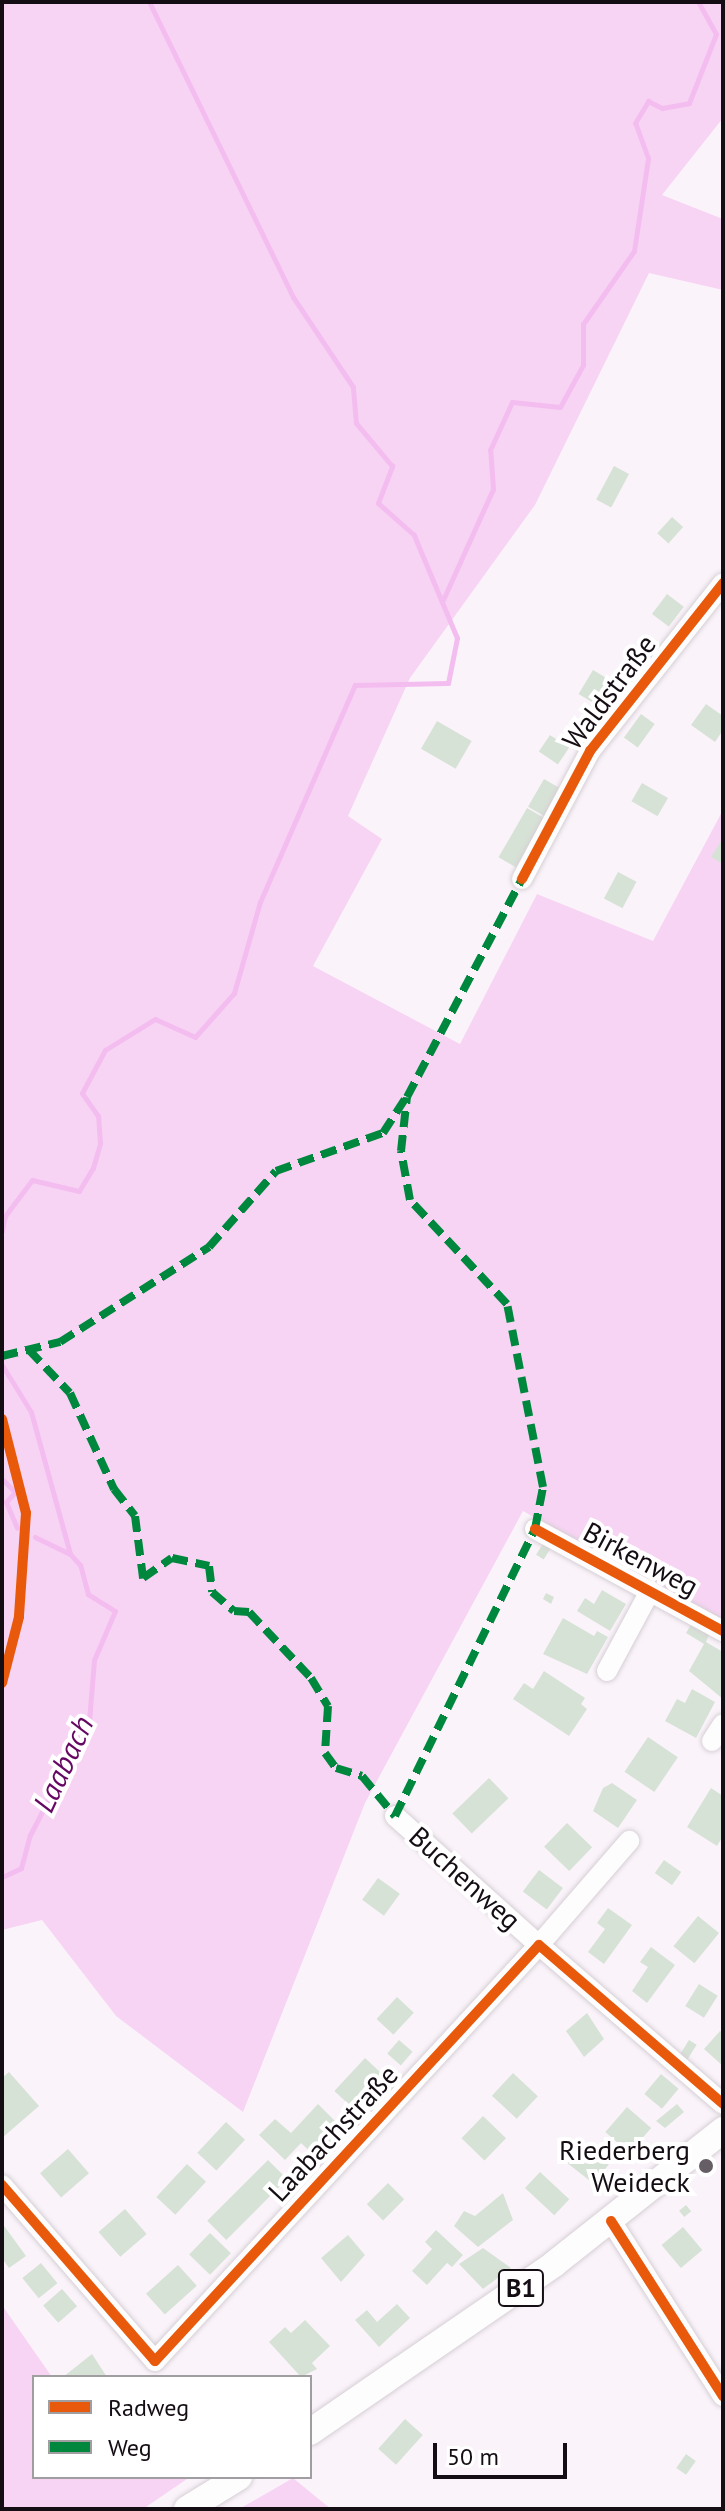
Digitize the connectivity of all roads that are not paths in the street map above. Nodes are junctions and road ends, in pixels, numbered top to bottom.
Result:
1 (723, 583) edge
2 (522, 879) dead end
3 (535, 1529) dead end
4 (650, 1591) junction
5 (723, 1631) edge
6 (607, 1671) dead end
7 (395, 1816) dead end
8 (629, 1841) dead end
9 (539, 1945) junction
10 (723, 2104) edge
11 (723, 2130) edge
12 (2, 2185) edge
13 (611, 2221) junction
14 (723, 2396) edge
15 (312, 2431) edge
16 (236, 2479) edge
17 (201, 2505) edge

1 - 2 street, Waldstraße
3 - 4 street, Birkenweg
4 - 5 street, Birkenweg
4 - 6 street
7 - 9 street, Buchenweg
8 - 9 street, Buchenweg
9 - 10 street
9 - 12 street, Laabachstraße
11 - 13 main road, B1
13 - 14 street
13 - 15 main road, B1
16 - 17 main road

